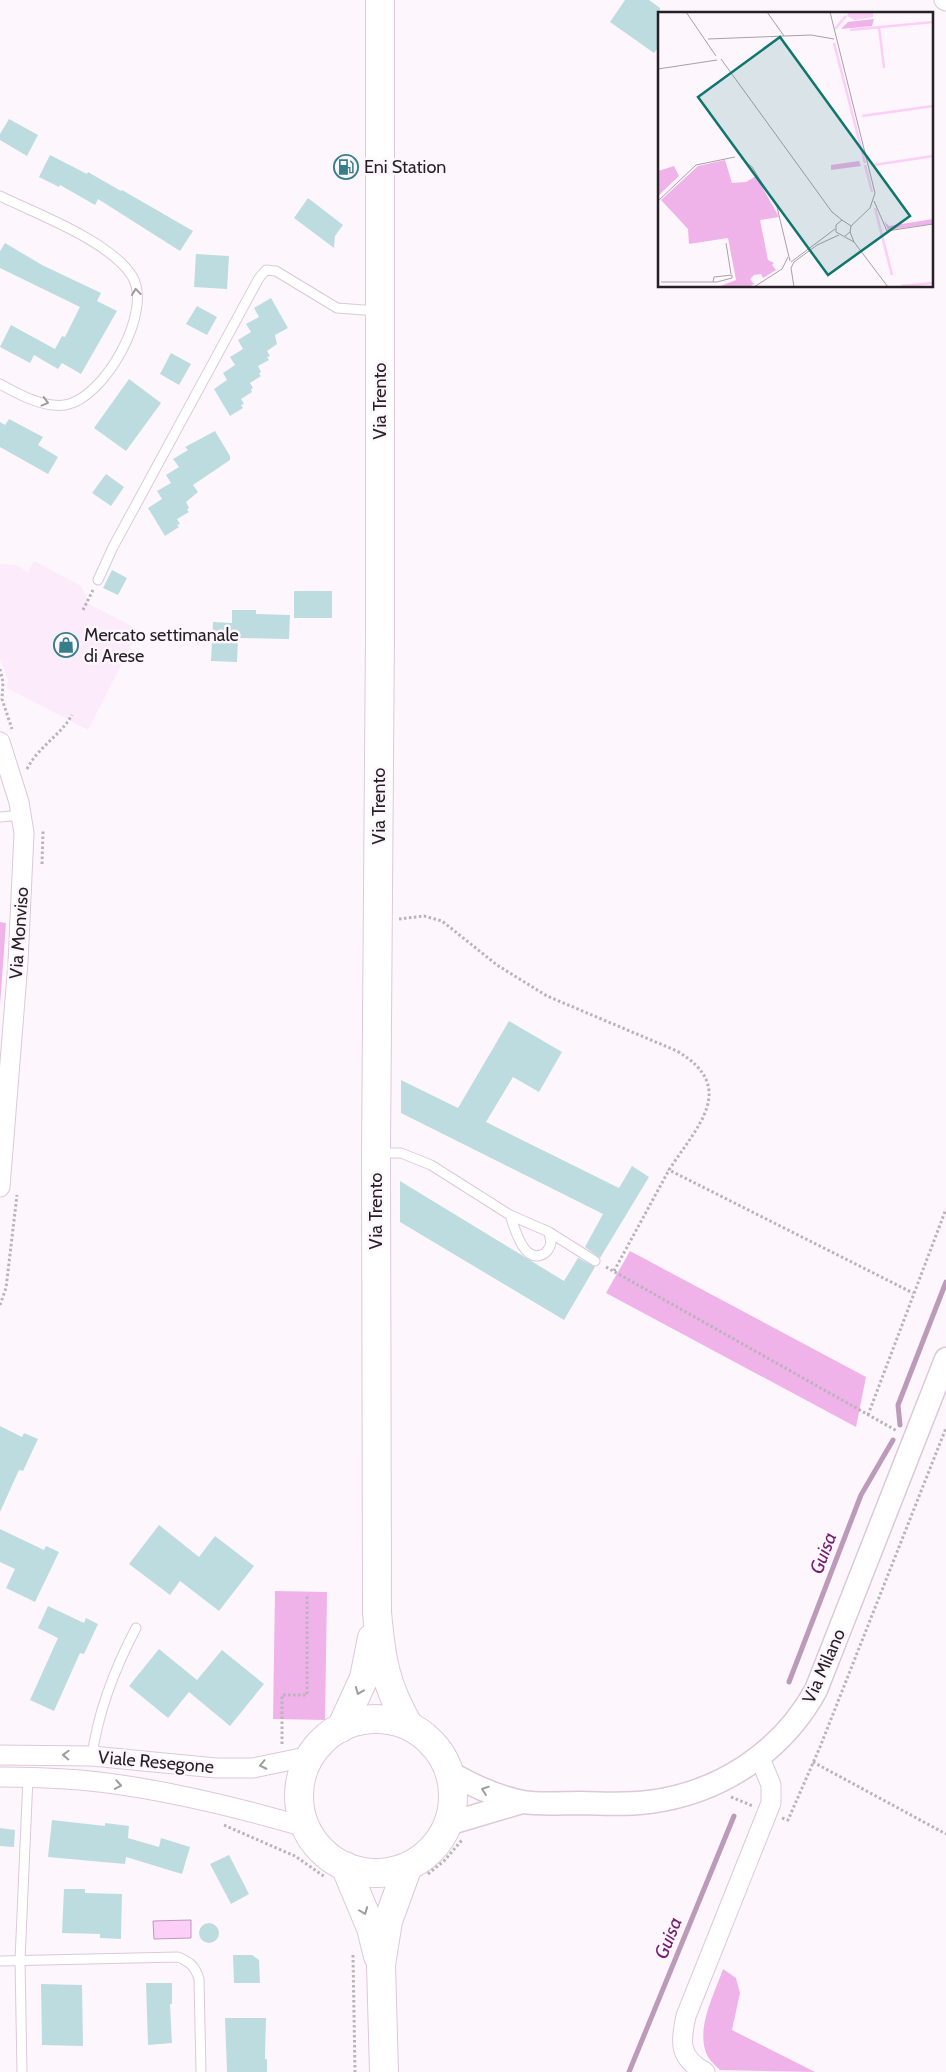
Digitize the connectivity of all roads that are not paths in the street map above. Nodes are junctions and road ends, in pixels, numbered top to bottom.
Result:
1 (380, 0) edge
2 (0, 196) edge
3 (380, 312) junction
4 (0, 384) edge
5 (98, 580) road end
6 (0, 742) edge
7 (22, 815) junction
8 (0, 817) edge
9 (376, 1153) junction
10 (0, 1187) edge
11 (510, 1214) junction
12 (549, 1232) junction
13 (595, 1261) road end
14 (946, 1359) edge
15 (136, 1628) dead end
16 (376, 1655) junction
17 (409, 1726) junction
18 (341, 1728) junction
19 (0, 1755) edge
20 (92, 1756) junction
21 (311, 1756) junction
22 (760, 1758) junction
23 (449, 1772) junction
24 (0, 1777) edge
25 (28, 1778) junction
26 (523, 1802) junction
27 (306, 1827) junction
28 (457, 1831) junction
29 (336, 1872) junction
30 (416, 1872) junction
31 (20, 1960) junction
32 (0, 1961) edge
33 (381, 1965) junction
34 (22, 2072) edge
35 (201, 2072) edge
36 (384, 2072) edge
37 (705, 2072) edge

1 - 3 main road, Via Trento
4 -> 2 lane
3 - 5 lane
3 - 9 main road, Via Trento
6 - 7 street, Via Monviso
7 - 8 lane
7 - 10 street, Via Monviso
9 - 11 lane
9 - 16 main road, Via Trento
11 - 12 lane
11 - 12 lane
12 - 13 lane
14 - 22 street, Via Milano
15 - 20 lane
16 - 17 main road
16 -> 18 main road
17 - 18 main road
17 - 23 main road
18 - 21 main road
20 -> 19 street, Viale Resegone
21 -> 20 street, Viale Resegone
21 - 27 main road
22 - 26 street, Via Milano
22 - 37 street
26 -> 23 street
23 - 28 main road
24 - 25 street, Viale Resegone
25 -> 27 street, Viale Resegone
25 - 31 lane
26 - 28 street
27 - 29 main road
28 - 30 main road
29 - 30 main road
29 -> 33 main road
30 - 33 main road
31 - 32 lane
31 - 34 lane
31 - 35 lane
33 - 36 main road

